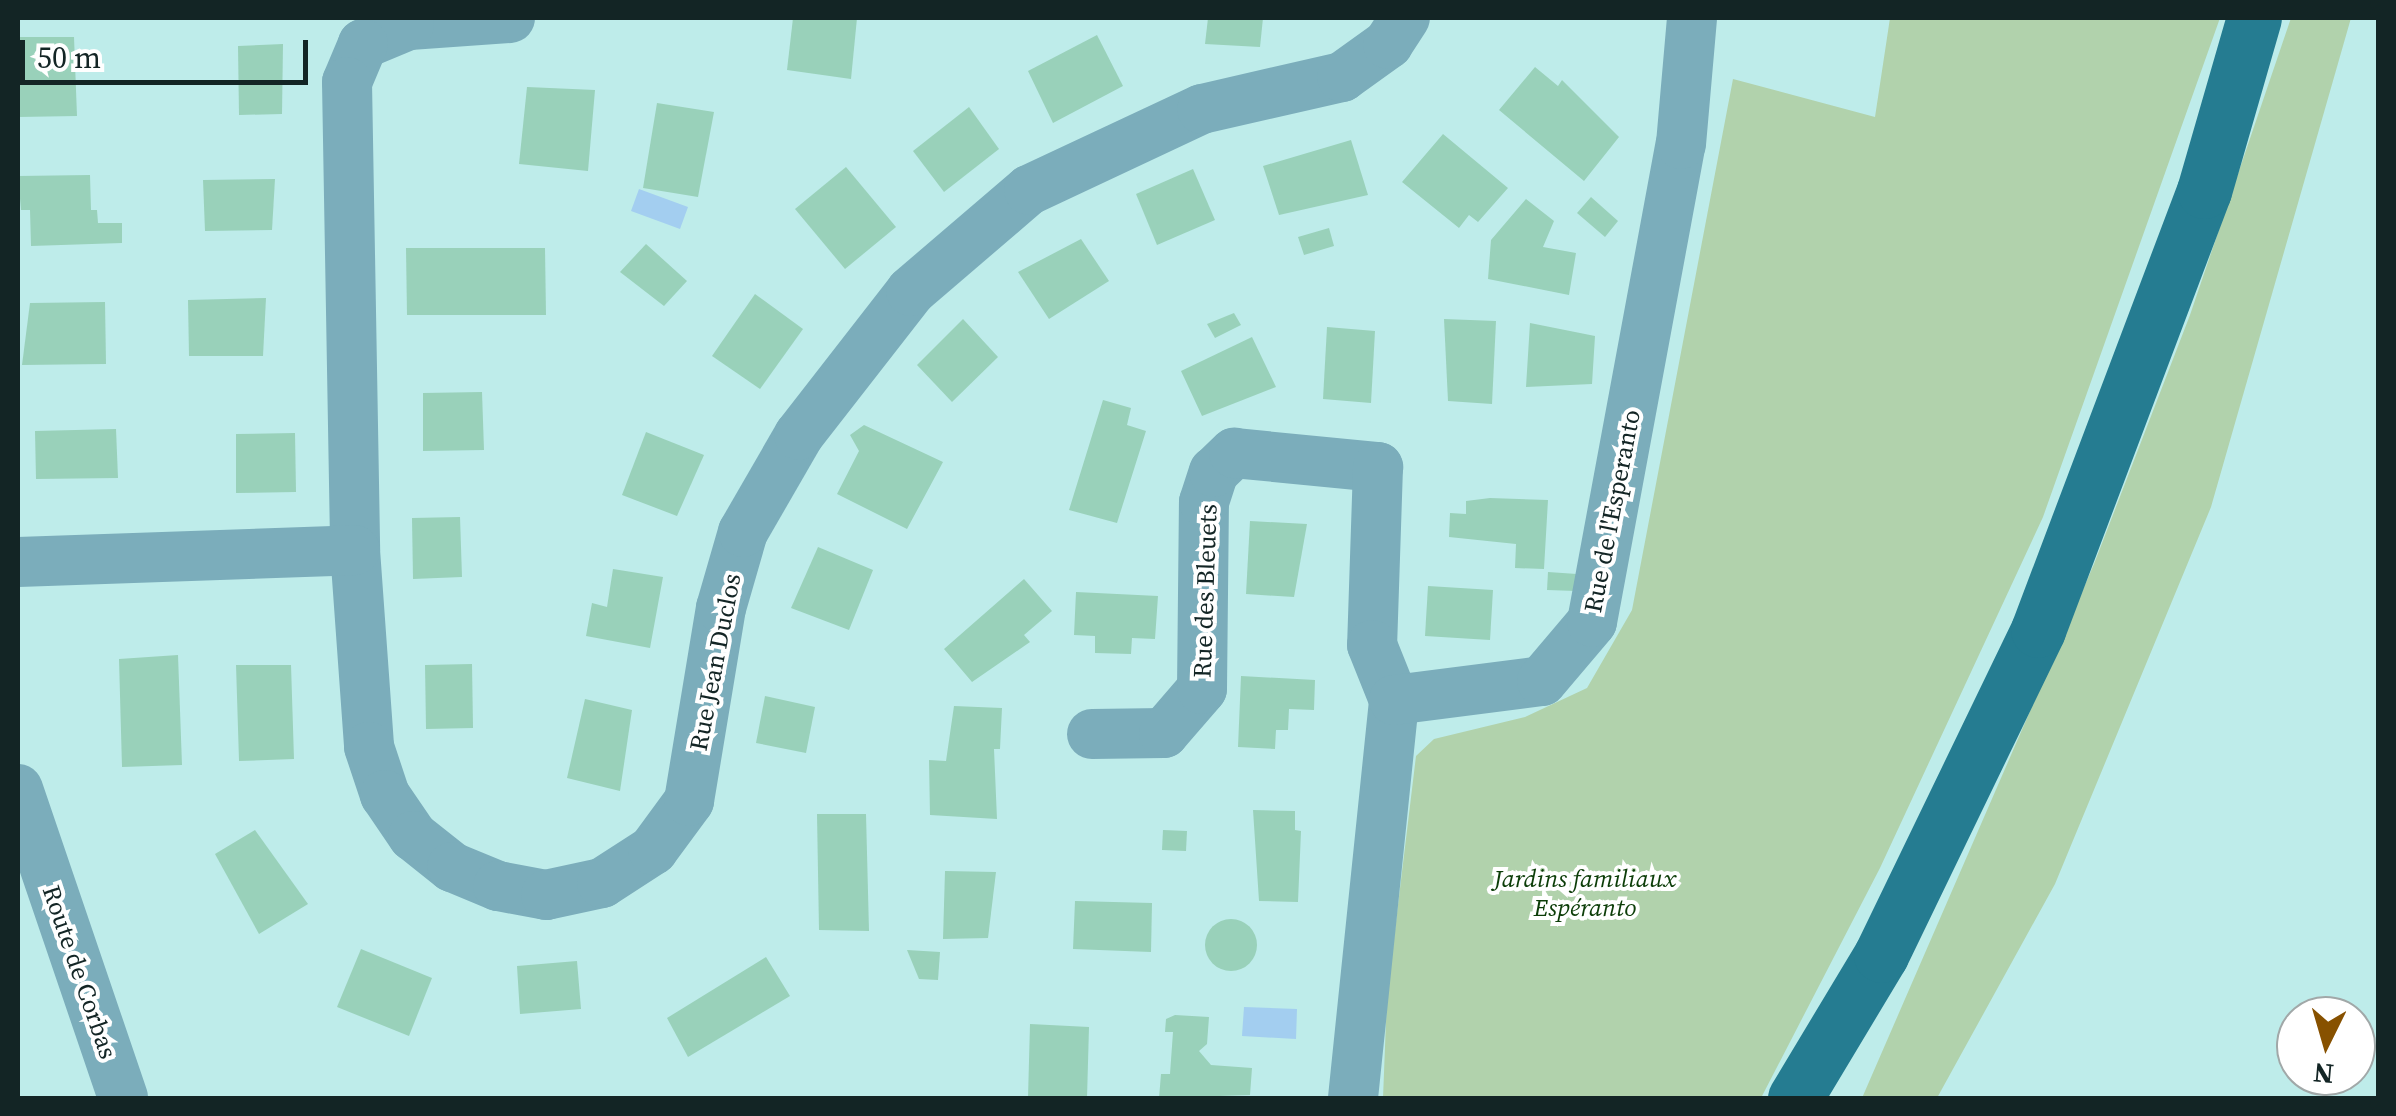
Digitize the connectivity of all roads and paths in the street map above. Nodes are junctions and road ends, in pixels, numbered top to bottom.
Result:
1 (510, 18) edge
2 (1405, 18) edge
3 (1692, 18) edge
4 (2254, 18) edge
5 (355, 550) junction
6 (18, 562) edge
7 (1394, 700) junction
8 (1092, 734) dead end
9 (18, 788) edge
10 (1880, 955) junction
11 (123, 1098) edge
12 (1353, 1098) edge
13 (1796, 1098) edge
14 (1830, 1098) edge

1 - 5 street, Rue Jean Duclos
2 - 5 street, Rue Jean Duclos
3 - 7 street, Rue de l'Esperanto
4 - 10 main road
5 - 6 street
7 - 8 street, Rue des Bleuets
7 - 12 street
9 - 11 street, Route de Corbas
10 - 13 main road
10 - 14 main road

